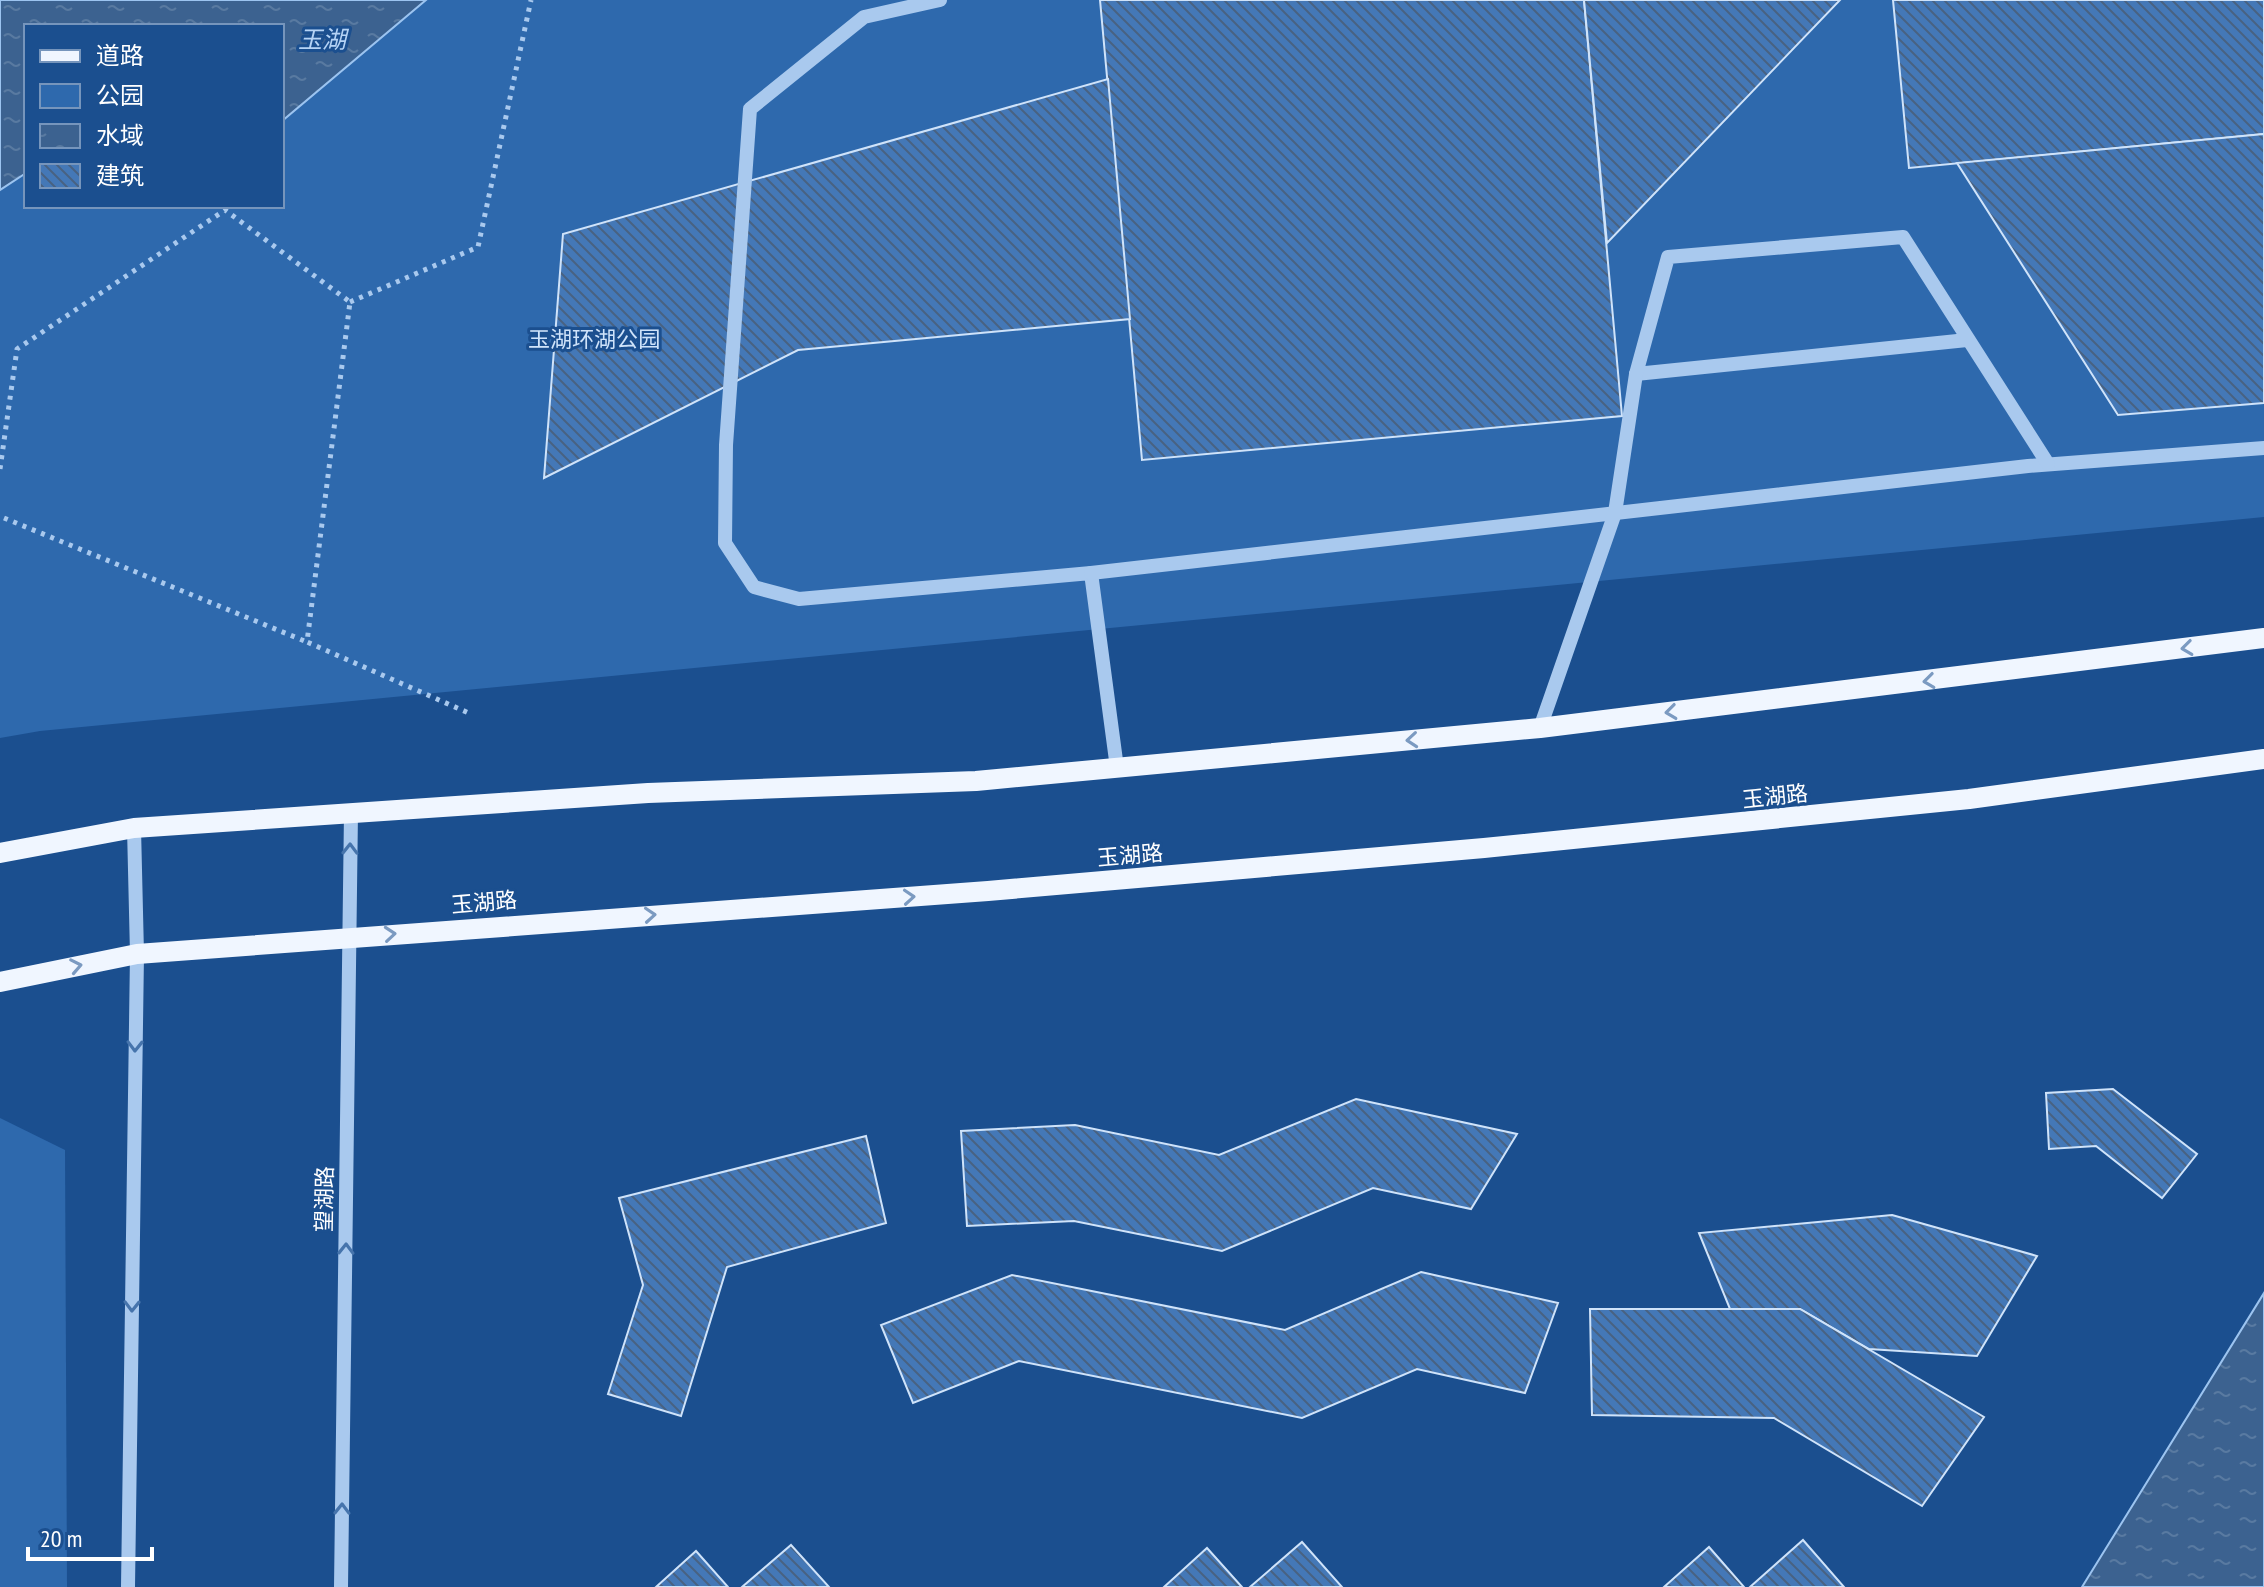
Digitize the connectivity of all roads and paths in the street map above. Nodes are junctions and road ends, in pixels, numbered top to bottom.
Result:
1 (531, 0) edge
2 (940, 0) edge
3 (350, 302) junction
4 (1967, 340) junction
5 (1636, 374) junction
6 (2264, 448) edge
7 (2048, 464) junction
8 (0, 469) edge
9 (1615, 513) junction
10 (4, 518) dead end
11 (1091, 573) junction
12 (2264, 638) edge
13 (307, 642) junction
14 (471, 714) dead end
15 (1540, 728) junction
16 (2264, 759) edge
17 (1117, 768) junction
18 (351, 812) junction
19 (134, 828) junction
20 (0, 853) edge
21 (349, 938) junction
22 (137, 954) junction
23 (0, 982) edge
24 (128, 1587) edge
25 (341, 1587) edge

1 - 3 path
2 - 11 street
3 - 8 path
3 - 13 path
4 - 5 street
4 - 5 street
4 - 7 street
5 - 9 street
6 - 7 street
7 - 9 street
9 - 11 street
9 - 15 street
10 - 13 path
11 - 17 street
12 -> 15 main road
13 - 14 path
15 -> 17 main road
21 -> 16 main road, 玉湖路
17 - 18 main road
18 - 19 main road
21 -> 18 street, 望湖路
19 - 20 main road
19 - 22 street
21 - 22 main road, 玉湖路
25 -> 21 street, 望湖路
23 -> 22 main road, 玉湖路
22 -> 24 street

